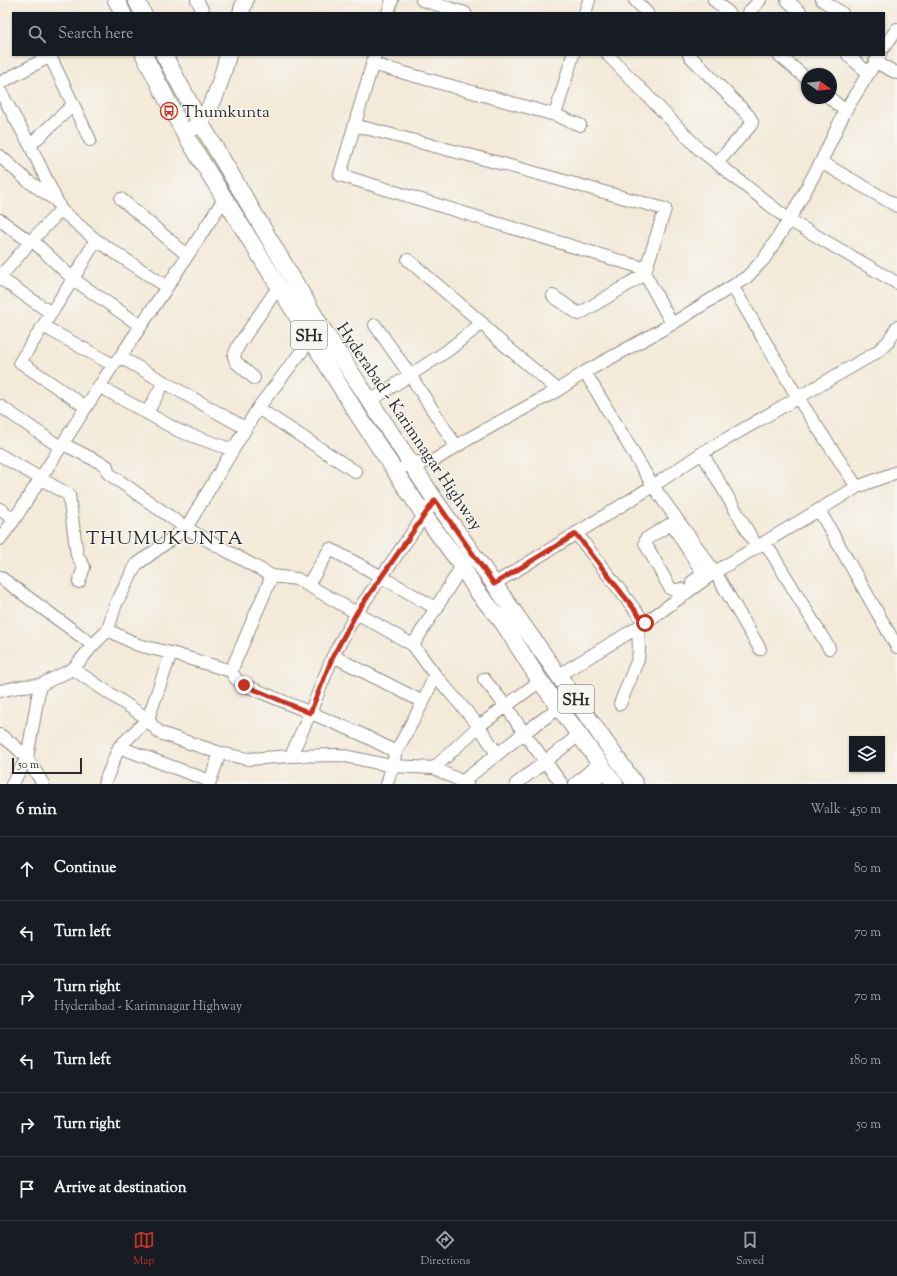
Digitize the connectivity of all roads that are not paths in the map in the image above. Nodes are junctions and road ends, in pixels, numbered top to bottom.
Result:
1 (116, 0) edge
2 (136, 0) edge
3 (197, 0) edge
4 (245, 0) edge
5 (392, 0) edge
6 (422, 0) edge
7 (589, 0) edge
8 (635, 0) edge
9 (714, 0) edge
10 (760, 0) edge
11 (787, 0) edge
12 (822, 0) edge
13 (122, 12) edge
14 (142, 12) edge
15 (203, 12) edge
16 (241, 12) edge
17 (388, 12) edge
18 (461, 12) edge
19 (585, 12) edge
20 (646, 12) edge
21 (728, 12) edge
22 (749, 12) edge
23 (800, 12) edge
24 (840, 12) edge
25 (897, 29) edge
26 (885, 43) edge
27 (49, 56) edge
28 (51, 56) edge
29 (145, 56) edge
30 (165, 56) edge
31 (227, 56) edge
32 (573, 56) edge
33 (609, 56) edge
34 (690, 56) edge
35 (780, 56) edge
36 (849, 56) edge
37 (374, 59) edge
38 (877, 59) edge
39 (897, 73) edge
40 (801, 74) edge
41 (868, 74) junction
42 (0, 83) edge
43 (0, 91) edge
44 (837, 104) edge
45 (73, 105) junction
46 (845, 111) junction
47 (555, 115) junction
48 (200, 122) junction
49 (354, 125) junction
50 (580, 125) dead end
51 (185, 134) junction
52 (90, 140) dead end
53 (30, 145) junction
54 (0, 156) edge
55 (821, 162) junction
56 (717, 163) junction
57 (121, 199) dead end
58 (224, 199) junction
59 (59, 205) junction
60 (897, 206) edge
61 (0, 220) edge
62 (789, 220) junction
63 (96, 240) junction
64 (31, 241) junction
65 (187, 255) junction
66 (408, 260) dead end
67 (646, 272) junction
68 (0, 277) edge
69 (74, 279) junction
70 (897, 283) edge
71 (279, 286) junction
72 (167, 287) junction
73 (732, 287) junction
74 (553, 296) dead end
75 (51, 313) junction
76 (482, 323) junction
77 (672, 324) junction
78 (375, 325) dead end
79 (44, 326) junction
80 (141, 326) junction
81 (897, 327) edge
82 (311, 338) junction
83 (116, 361) junction
84 (585, 372) junction
85 (410, 375) junction
86 (254, 378) dead end
87 (164, 382) junction
88 (99, 386) junction
89 (558, 390) junction
90 (798, 398) junction
91 (370, 401) junction
92 (0, 406) edge
93 (86, 408) junction
94 (258, 408) junction
95 (147, 413) junction
96 (245, 428) junction
97 (62, 445) junction
98 (456, 446) junction
99 (233, 450) junction
100 (702, 453) junction
101 (0, 456) edge
102 (433, 461) junction
103 (410, 463) junction
104 (356, 472) dead end
105 (396, 472) junction
106 (897, 472) edge
107 (40, 479) junction
108 (421, 480) junction
109 (653, 486) junction
110 (857, 487) junction
111 (407, 489) junction
112 (435, 500) junction
113 (0, 509) edge
114 (819, 510) junction
115 (424, 515) junction
116 (14, 520) junction
117 (186, 528) junction
118 (576, 534) junction
119 (0, 539) edge
120 (761, 544) junction
121 (462, 566) junction
122 (715, 572) junction
123 (272, 576) junction
124 (0, 577) edge
125 (382, 577) junction
126 (79, 582) dead end
127 (494, 584) junction
128 (308, 585) junction
129 (695, 586) junction
130 (685, 594) junction
131 (436, 610) junction
132 (357, 612) junction
133 (641, 625) junction
134 (108, 630) junction
135 (93, 645) junction
136 (413, 645) junction
137 (897, 647) edge
138 (829, 648) dead end
139 (760, 649) dead end
140 (171, 653) junction
141 (333, 656) junction
142 (73, 669) junction
143 (231, 671) junction
144 (435, 675) junction
145 (559, 675) junction
146 (484, 679) dead end
147 (540, 681) junction
148 (40, 684) junction
149 (0, 690) edge
150 (423, 702) junction
151 (620, 704) dead end
152 (506, 706) junction
153 (560, 707) junction
154 (310, 713) junction
155 (148, 719) junction
156 (479, 726) junction
157 (524, 733) junction
158 (0, 735) edge
159 (579, 735) junction
160 (119, 747) junction
161 (396, 752) junction
162 (220, 753) junction
163 (497, 754) junction
164 (291, 756) junction
165 (27, 758) junction
166 (546, 761) junction
167 (392, 766) junction
168 (601, 766) junction
169 (434, 768) junction
170 (210, 783) edge
171 (464, 783) edge
172 (12, 784) edge
173 (43, 784) edge
174 (104, 784) edge
175 (387, 784) edge
176 (516, 784) edge
177 (562, 784) edge
178 (576, 784) edge
179 (592, 784) edge
180 (614, 784) edge
181 (635, 784) edge

1 - 13 main road
2 - 14 main road
3 - 15 street
4 - 16 main road
5 - 17 street
6 - 18 street
7 - 19 street
8 - 20 street
9 - 21 street
10 - 22 street
11 - 23 street
12 - 24 street
25 - 26 street
27 - 42 street
28 - 45 street
29 - 51 main road, Hyderabad - Karimnagar Highway / SH1
30 - 48 main road, Hyderabad - Karimnagar Highway / SH1
31 - 48 main road
32 - 47 street
33 - 56 street
34 - 56 street
35 - 40 street
36 - 41 street
37 - 47 street
37 - 49 street
38 - 39 street
38 - 41 street
41 - 46 street
43 - 53 street
44 - 46 street
45 - 52 street
45 - 53 street
46 - 55 street
47 - 50 street
48 - 51 main road
48 - 91 main road, Hyderabad - Karimnagar Highway / SH1
49 - 67 street
49 - 67 street
51 - 58 main road, Hyderabad - Karimnagar Highway / SH1
53 - 59 street
54 - 59 street
55 - 60 street
55 - 62 street
56 - 62 street
57 - 65 street
58 - 65 street
58 - 71 main road, Hyderabad - Karimnagar Highway / SH1
59 - 63 street
59 - 64 street
61 - 64 street
62 - 70 street
62 - 73 street
63 - 69 street
63 - 72 street
64 - 68 street
64 - 69 street
65 - 72 street
66 - 76 street
67 - 74 street
67 - 77 street
68 - 75 street
69 - 75 street
69 - 80 street
71 - 82 main road, Hyderabad - Karimnagar Highway / SH1
71 - 86 street
72 - 80 street
73 - 77 street
73 - 90 street
75 - 79 street
76 - 85 street
76 - 89 street
77 - 84 street
78 - 85 street
79 - 83 street
79 - 93 street
80 - 83 street
81 - 90 street
82 - 94 street
82 - 105 main road, Hyderabad - Karimnagar Highway / SH1
83 - 87 street
83 - 88 street
84 - 89 street
84 - 109 street
85 - 91 street
85 - 98 street
87 - 95 street
87 - 96 street
88 - 93 street
88 - 95 street
89 - 98 street
90 - 100 street
90 - 110 street
91 - 103 main road, Hyderabad - Karimnagar Highway / SH1
92 - 97 street
93 - 97 street
94 - 96 street
94 - 104 street
95 - 99 street
96 - 99 street
97 - 107 street
97 - 117 street
98 - 102 street
99 - 117 street
100 - 109 street
100 - 120 street
101 - 107 street
102 - 103 street
102 - 108 street
103 - 105 street
103 - 108 main road, Hyderabad - Karimnagar Highway / SH1
105 - 111 main road, Hyderabad - Karimnagar Highway / SH1
106 - 110 street
107 - 116 street
107 - 126 street
108 - 111 street
108 - 112 main road, Hyderabad - Karimnagar Highway / SH1
109 - 118 street
109 - 122 street
110 - 114 street
111 - 115 main road, Hyderabad - Karimnagar Highway / SH1
112 - 115 street
112 - 127 main road, Hyderabad - Karimnagar Highway / SH1
113 - 116 street
114 - 120 street
114 - 137 street
115 - 121 main road, Hyderabad - Karimnagar Highway / SH1
115 - 125 street
116 - 119 street
117 - 123 street
117 - 134 street
118 - 127 street
118 - 133 street
120 - 122 street
120 - 138 street
121 - 131 street
121 - 147 main road, Hyderabad - Karimnagar Highway / SH1
122 - 129 street
122 - 139 street
123 - 128 street
123 - 143 street
124 - 135 street
125 - 128 street
125 - 131 street
125 - 132 street
127 - 145 main road, Hyderabad - Karimnagar Highway / SH1
128 - 132 street
129 - 130 street
129 - 130 street
130 - 133 street
131 - 136 street
132 - 136 street
132 - 141 street
133 - 145 street
133 - 151 street
134 - 135 street
134 - 140 street
135 - 142 street
136 - 144 street
140 - 143 street
140 - 155 street
141 - 150 street
141 - 154 street
142 - 148 street
142 - 155 street
143 - 154 street
144 - 150 street
144 - 156 street
145 - 181 main road, Hyderabad - Karimnagar Highway / SH1
146 - 152 street
147 - 152 street
147 - 153 main road, Hyderabad - Karimnagar Highway / SH1
148 - 149 street
148 - 165 street
150 - 161 street
152 - 156 street
152 - 157 street
153 - 157 street
153 - 159 main road, Hyderabad - Karimnagar Highway / SH1
154 - 161 street
154 - 164 street
155 - 160 street
155 - 162 street
156 - 163 street
156 - 169 street
157 - 163 street
157 - 166 street
158 - 165 street
159 - 166 street
159 - 168 main road, Hyderabad - Karimnagar Highway / SH1
160 - 170 street
160 - 174 street
161 - 167 street
162 - 164 street
162 - 170 street
163 - 171 street
164 - 167 street
165 - 172 street
165 - 173 street
166 - 176 street
166 - 177 street
167 - 169 street
167 - 175 street
168 - 178 street
168 - 179 street
168 - 180 main road, Hyderabad - Karimnagar Highway / SH1
169 - 171 street

